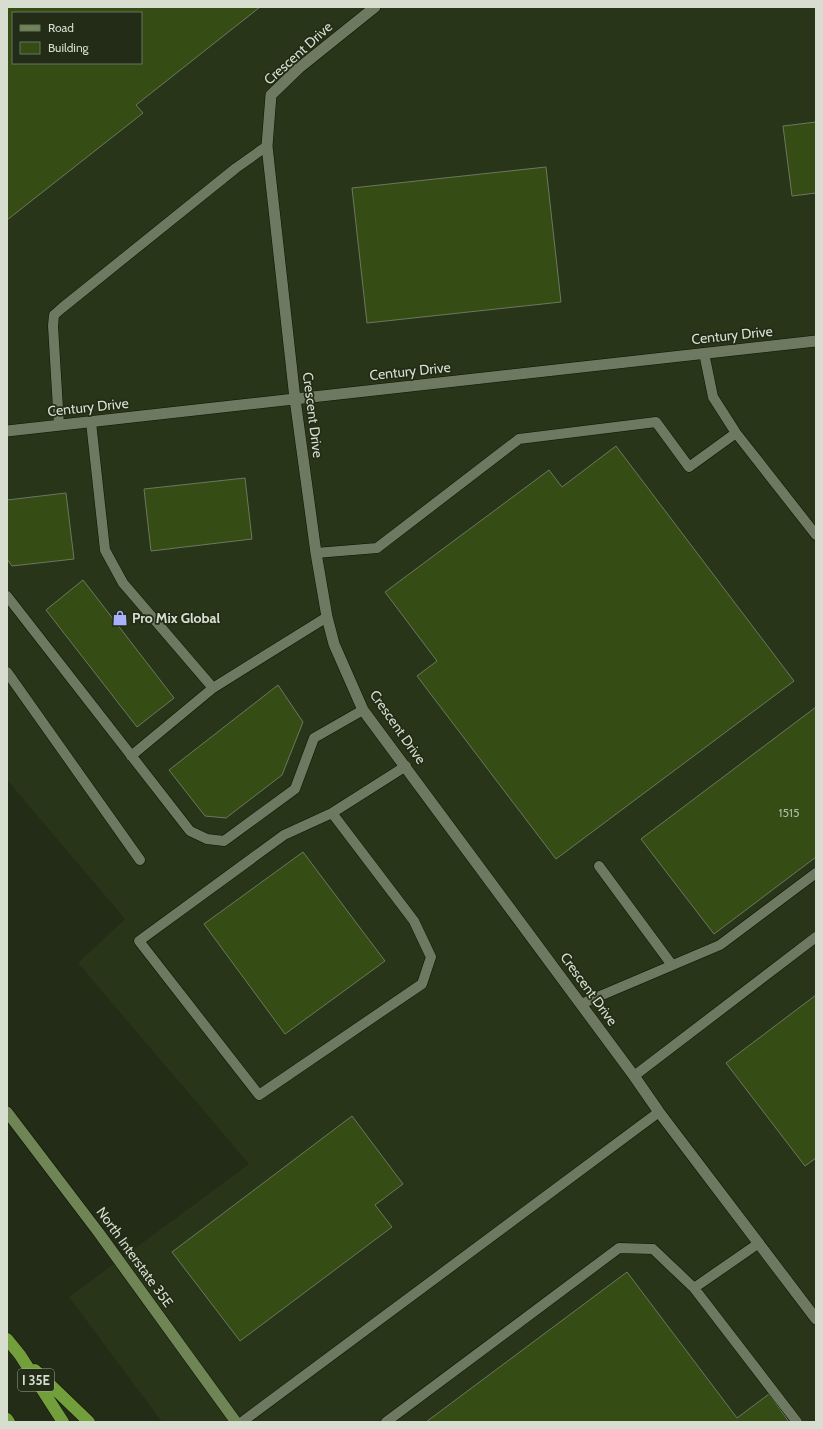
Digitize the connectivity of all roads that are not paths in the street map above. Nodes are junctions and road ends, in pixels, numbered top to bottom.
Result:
1 (375, 7) edge
2 (267, 146) junction
3 (816, 341) edge
4 (704, 354) junction
5 (295, 399) junction
6 (91, 422) junction
7 (59, 425) junction
8 (7, 431) edge
9 (736, 434) junction
10 (816, 535) edge
11 (316, 553) junction
12 (7, 596) edge
13 (327, 617) junction
14 (7, 672) edge
15 (213, 688) junction
16 (364, 710) junction
17 (131, 756) junction
18 (406, 766) junction
19 (332, 813) junction
20 (140, 860) dead end
21 (599, 866) dead end
22 (816, 873) edge
23 (816, 937) edge
24 (672, 965) junction
25 (581, 1004) junction
26 (634, 1076) junction
27 (7, 1112) edge
28 (659, 1112) junction
29 (759, 1243) junction
30 (694, 1288) junction
31 (816, 1319) edge
32 (7, 1339) edge
33 (20, 1355) junction
34 (7, 1419) edge
35 (9, 1422) edge
36 (63, 1422) edge
37 (89, 1422) edge
38 (236, 1422) edge
39 (242, 1422) edge
40 (386, 1422) edge
41 (797, 1422) edge

1 - 2 street, Crescent Drive
2 - 5 street, Crescent Drive
2 - 7 lane
3 - 4 street, Century Drive
4 - 5 street, Century Drive
4 - 9 lane
5 - 6 street, Century Drive
5 - 11 street, Crescent Drive
6 - 7 street, Century Drive
6 - 15 lane
7 - 8 street, Century Drive
9 - 10 lane
9 - 11 lane
11 - 13 street, Crescent Drive
12 - 17 lane
13 - 15 lane
13 - 16 street, Crescent Drive
14 - 20 lane
15 - 17 lane
16 - 17 lane
16 - 18 street, Crescent Drive
18 - 19 lane
18 - 25 street, Crescent Drive
19 - 19 lane
21 - 24 lane
22 - 24 lane
23 - 26 lane
24 - 25 lane
25 - 26 street, Crescent Drive
26 - 28 street, Crescent Drive
27 - 38 main road, North Interstate 35E
28 - 29 street, Crescent Drive
28 - 39 lane
29 - 30 lane
29 - 31 street, Crescent Drive
30 - 40 lane
30 - 41 lane
32 - 33 highway, I 35E
33 - 36 highway, I 35E
33 - 37 highway
34 - 35 highway

